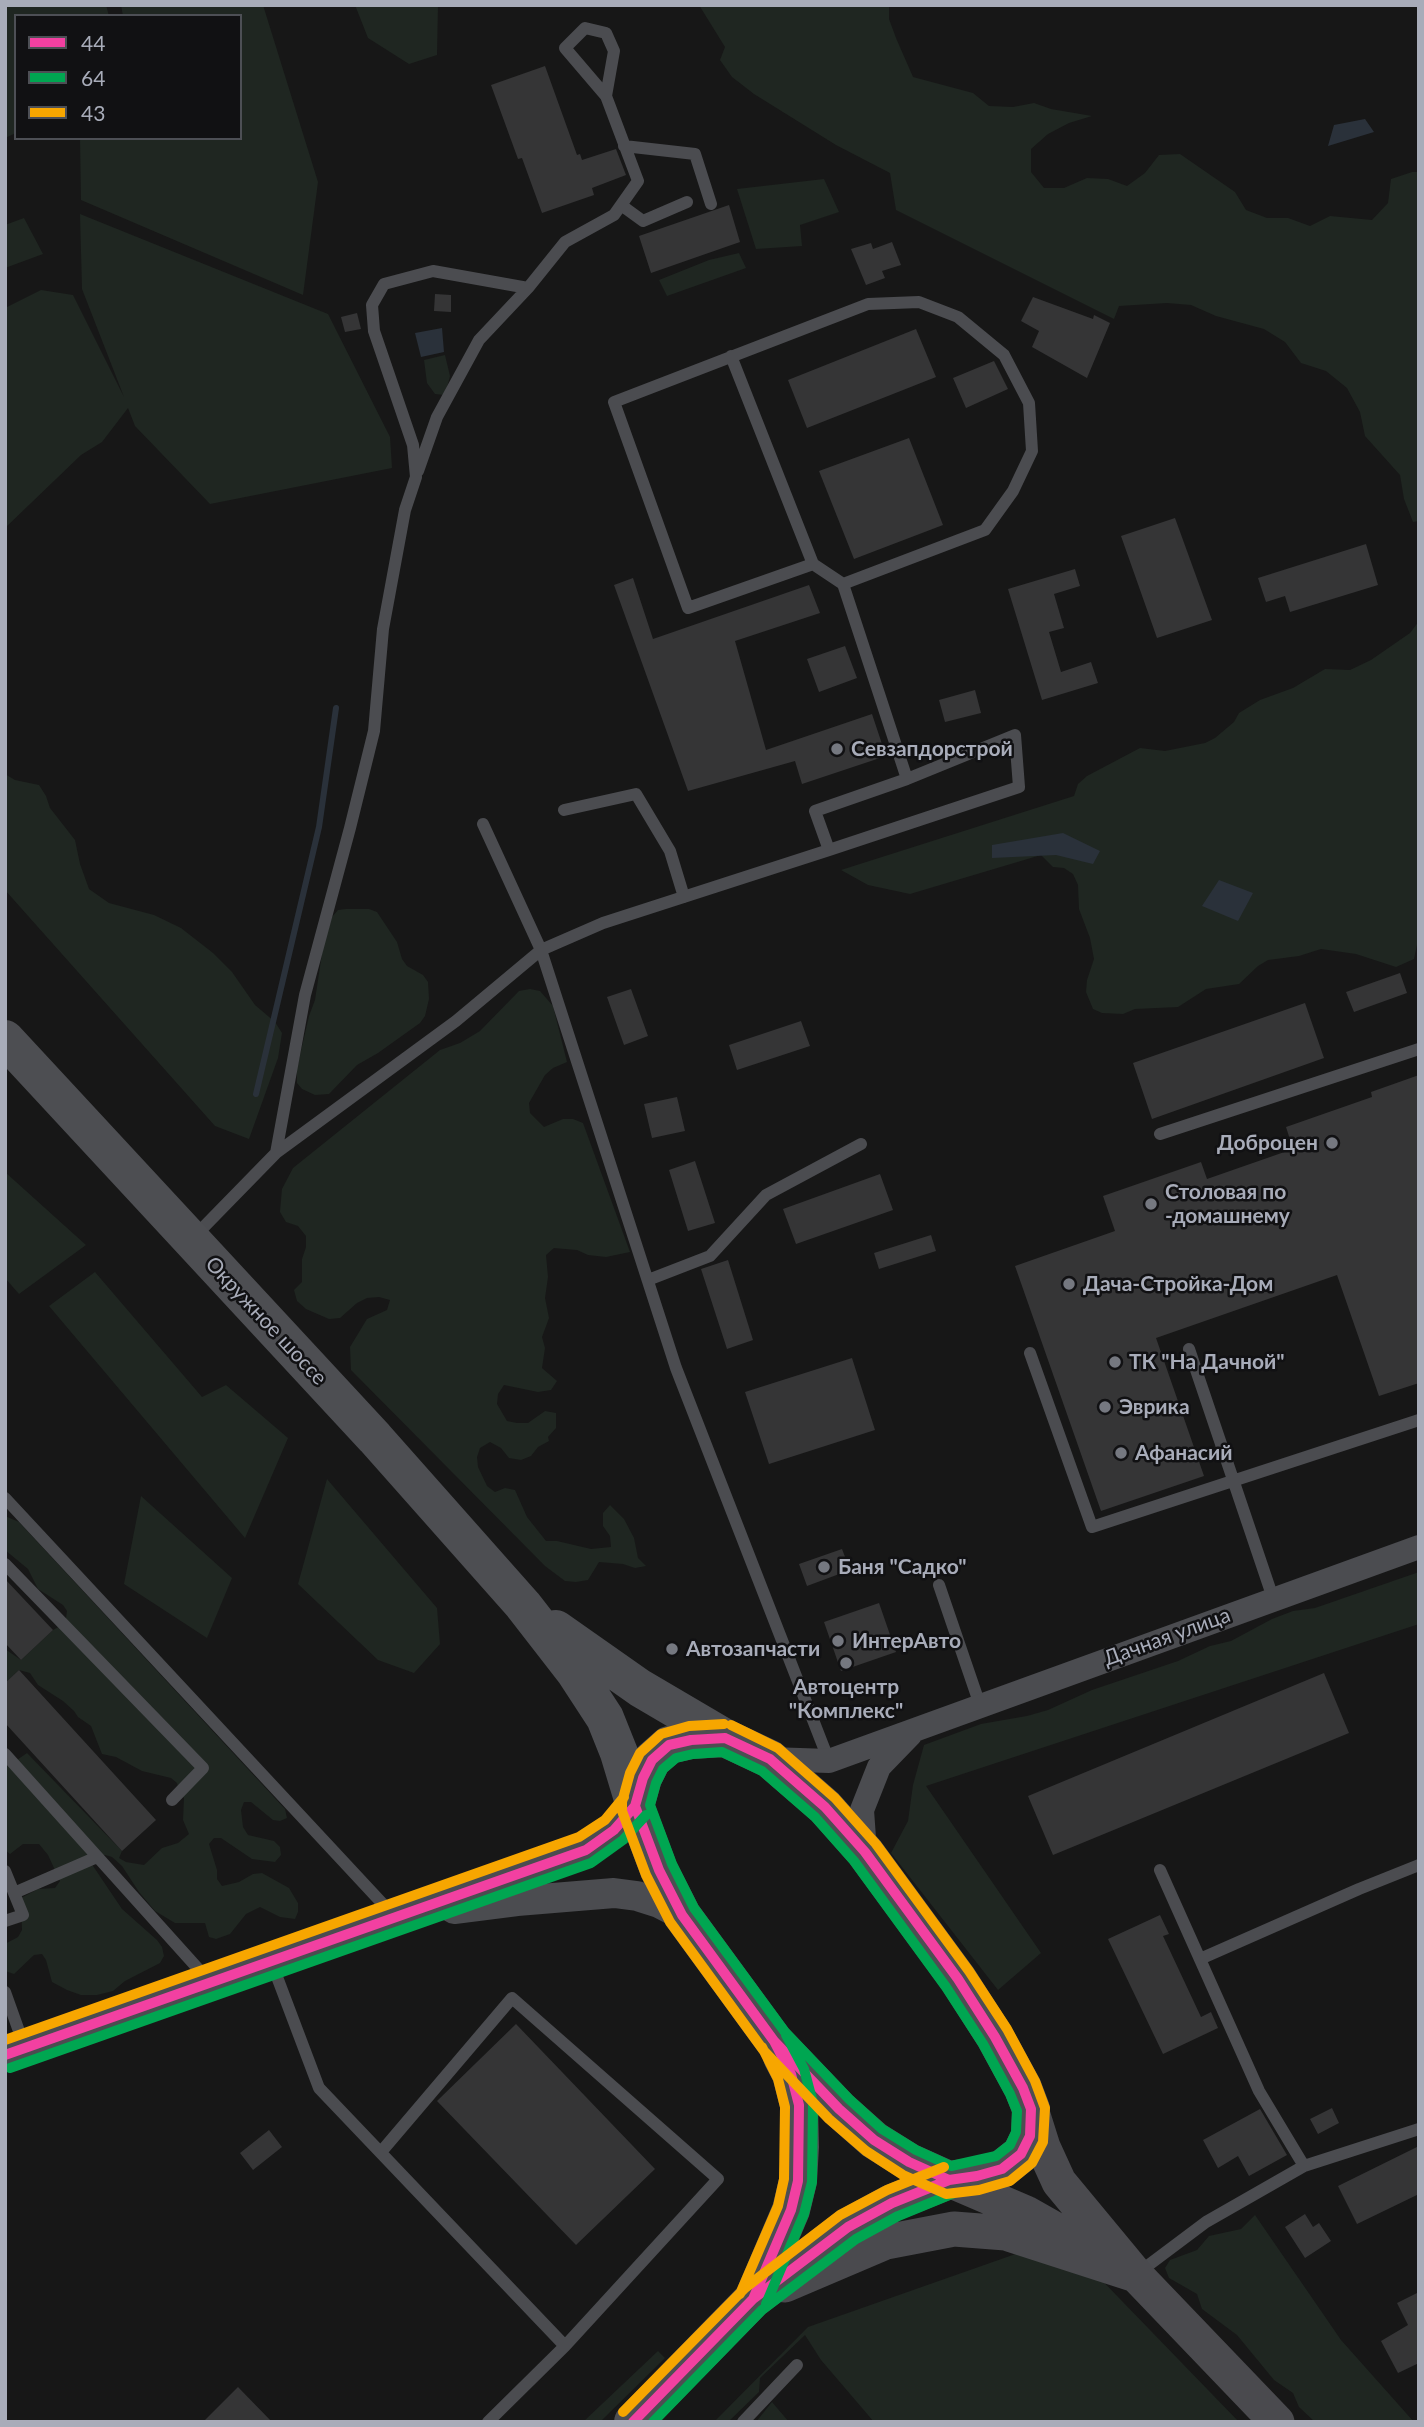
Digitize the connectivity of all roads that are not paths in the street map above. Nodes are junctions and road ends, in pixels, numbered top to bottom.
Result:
1 (606, 96) junction
2 (624, 146) junction
3 (687, 202) dead end
4 (711, 204) dead end
5 (621, 205) junction
6 (528, 288) junction
7 (731, 356) junction
8 (416, 477) junction
9 (813, 564) junction
10 (843, 584) junction
11 (907, 779) junction
12 (564, 810) dead end
13 (483, 824) dead end
14 (829, 850) junction
15 (684, 897) junction
16 (541, 950) junction
17 (5, 1039) edge
18 (1419, 1049) edge
19 (1160, 1134) dead end
20 (861, 1144) dead end
21 (276, 1153) junction
22 (190, 1240) junction
23 (648, 1280) junction
24 (1189, 1349) dead end
25 (1030, 1353) dead end
26 (1419, 1420) edge
27 (1233, 1480) junction
28 (5, 1498) edge
29 (1419, 1547) edge
30 (5, 1564) edge
31 (939, 1585) dead end
32 (1273, 1598) junction
33 (523, 1605) junction
34 (980, 1705) junction
35 (915, 1729) junction
36 (724, 1738) junction
37 (5, 1754) edge
38 (770, 1759) junction
39 (829, 1761) junction
40 (172, 1800) dead end
41 (635, 1806) junction
42 (865, 1852) junction
43 (97, 1857) junction
44 (1419, 1865) edge
45 (1160, 1870) dead end
46 (5, 1871) edge
47 (14, 1893) junction
48 (682, 1915) junction
49 (394, 1916) junction
50 (5, 1921) edge
51 (1200, 1959) junction
52 (271, 1961) junction
53 (210, 1982) junction
54 (5, 1992) edge
55 (774, 2041) junction
56 (15, 2052) edge
57 (1031, 2109) junction
58 (1419, 2129) edge
59 (381, 2152) junction
60 (1304, 2166) junction
61 (949, 2180) junction
62 (1136, 2275) junction
63 (753, 2299) junction
64 (565, 2346) junction
65 (797, 2365) dead end
66 (642, 2419) edge
67 (488, 2422) edge
68 (743, 2422) edge
69 (1278, 2422) edge

1 - 1 lane
1 - 2 lane
2 - 4 lane
2 - 5 lane
3 - 5 lane
5 - 6 lane
6 - 8 lane
6 - 8 lane
7 - 9 lane
7 - 9 lane
7 - 10 lane
8 - 21 lane
9 - 10 lane
10 - 11 lane
11 - 14 lane
11 - 14 lane
12 - 15 lane
13 - 16 lane
14 - 15 lane
15 - 16 lane
16 - 21 lane
16 - 23 lane
17 - 22 main road, Окружное шоссе
18 - 19 lane
20 - 23 lane
21 - 22 lane
22 - 33 main road, Окружное шоссе
23 - 39 lane
24 - 27 lane
25 - 27 lane
26 - 27 lane
27 - 32 lane
28 - 49 lane
29 - 32 street, Дачная улица
30 - 40 lane
31 - 34 lane
32 - 34 street, Дачная улица
33 - 36 main road, Окружное шоссе
33 - 41 main road, Окружное шоссе
34 - 35 street, Дачная улица
35 - 39 street, Дачная улица
35 - 42 street, Дачная улица
36 - 38 main road, Окружное шоссе
36 - 41 main road, Окружное шоссе
37 - 43 lane
38 - 39 street, Дачная улица
38 - 42 main road, Окружное шоссе
41 - 48 main road, Окружное шоссе
41 - 49 street
42 - 57 main road, Окружное шоссе
43 - 47 lane
43 - 53 lane
44 - 51 lane
45 - 51 lane
46 - 47 lane
47 - 50 lane
48 - 49 street
48 - 55 main road, Окружное шоссе
49 - 52 street
51 - 60 lane
52 - 53 street
52 - 59 lane
53 - 56 street
54 - 56 lane
55 - 61 main road, Окружное шоссе
55 - 63 main road
57 - 61 main road
57 - 62 main road, Окружное шоссе
58 - 60 lane
59 - 64 lane
59 - 64 lane
60 - 62 lane
61 - 62 main road, Окружное шоссе
61 - 63 main road
62 - 63 main road
62 - 69 main road, Окружное шоссе
63 - 66 main road
64 - 67 lane
65 - 68 lane

